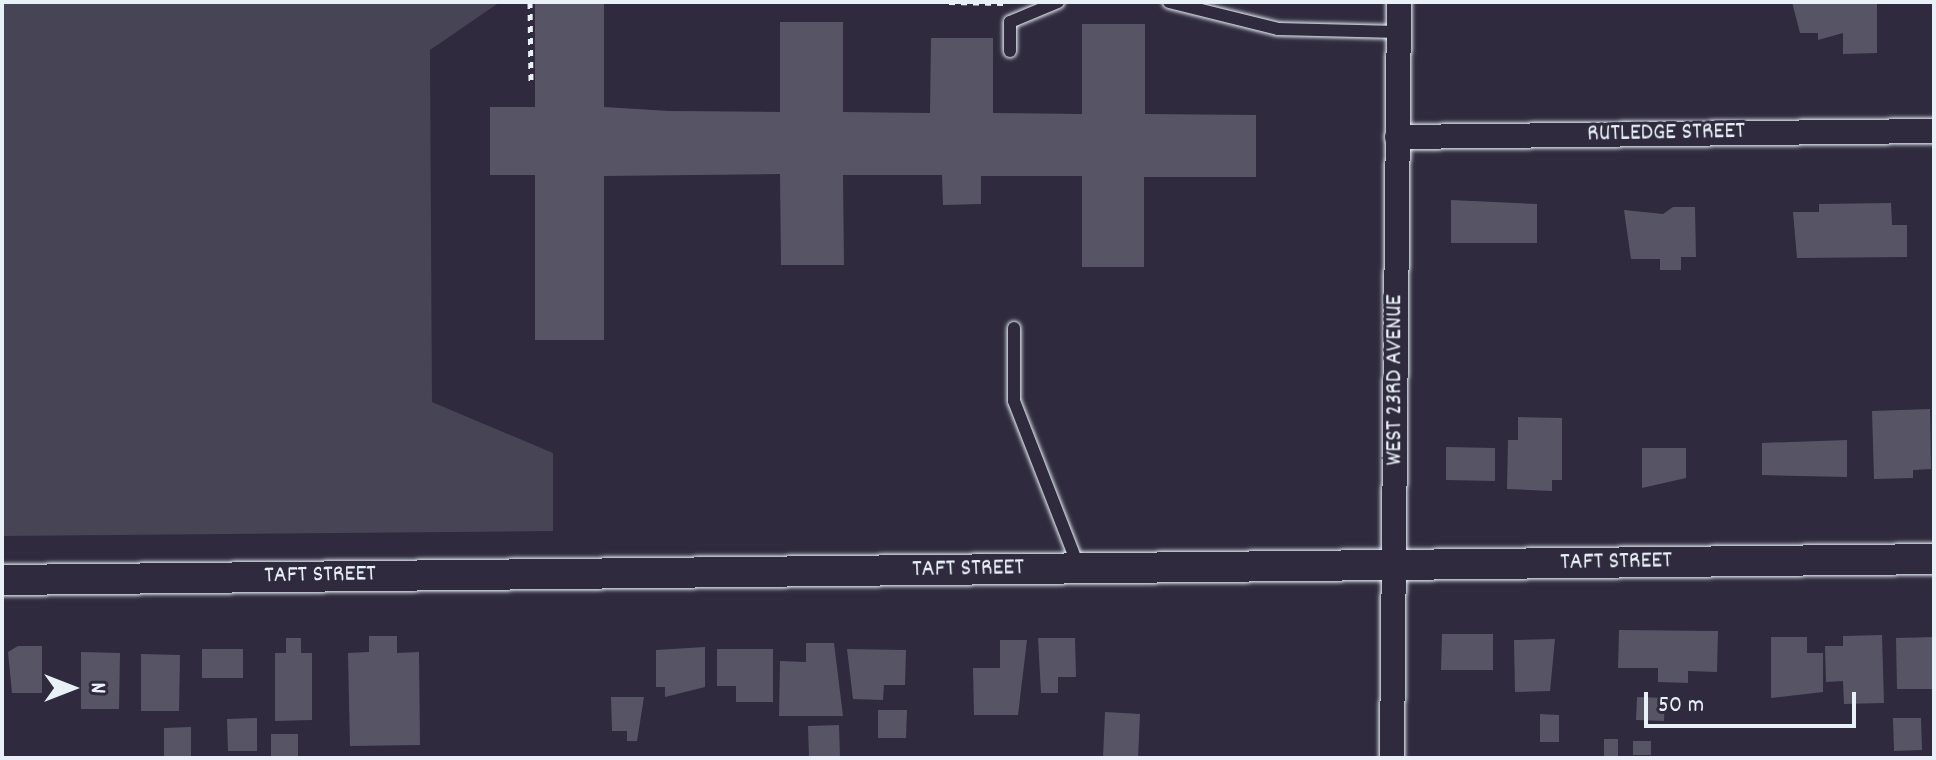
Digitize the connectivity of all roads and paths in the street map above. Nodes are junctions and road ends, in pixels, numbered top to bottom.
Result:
1 (530, 2) edge
2 (1058, 2) edge
3 (1169, 2) edge
4 (1399, 2) edge
5 (1398, 32) junction
6 (1010, 51) dead end
7 (531, 85) dead end
8 (1934, 131) edge
9 (1397, 137) junction
10 (1014, 328) dead end
11 (1934, 559) edge
12 (1394, 565) junction
13 (1079, 568) junction
14 (2, 580) edge
15 (1392, 758) edge

1 - 7 path
2 - 6 lane
3 - 5 lane
4 - 5 street, WEST 23RD AVENUE
5 - 9 street, WEST 23RD AVENUE
8 - 9 street, RUTLEDGE STREET
9 - 12 street, WEST 23RD AVENUE
10 - 13 lane
11 - 12 street, TAFT STREET
12 - 13 street, TAFT STREET
12 - 15 street, WEST 23RD AVENUE
13 - 14 street, TAFT STREET

